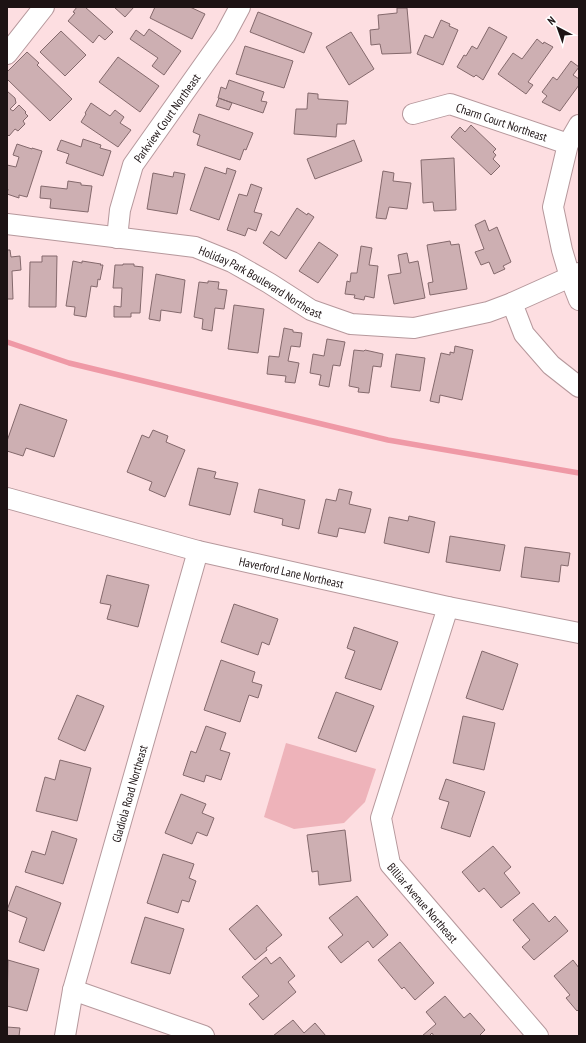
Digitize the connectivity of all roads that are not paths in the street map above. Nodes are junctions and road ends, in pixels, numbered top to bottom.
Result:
1 (44, 7) edge
2 (240, 7) edge
3 (7, 54) edge
4 (413, 114) dead end
5 (579, 125) edge
6 (568, 144) junction
7 (7, 224) edge
8 (117, 238) junction
9 (574, 275) edge
10 (579, 300) edge
11 (512, 303) junction
12 (579, 387) edge
13 (7, 498) edge
14 (198, 551) junction
15 (448, 607) junction
16 (579, 633) edge
17 (74, 990) junction
18 (65, 1036) edge
19 (204, 1036) edge
20 (538, 1036) edge

1 - 3 street
2 - 8 street, Parkview Court Northeast
4 - 6 street, Charm Court Northeast
5 - 6 street
6 - 9 street
7 - 8 street, Holiday Park Boulevard Northeast
8 - 11 street, Holiday Park Boulevard Northeast
9 - 10 street
9 - 11 street, Holiday Park Boulevard Northeast
11 - 12 street
13 - 14 street, Haverford Lane Northeast
14 - 15 street, Haverford Lane Northeast
14 - 17 street, Gladiola Road Northeast
15 - 16 street, Haverford Lane Northeast
15 - 20 street, Billiar Avenue Northeast
17 - 18 street, Gladiola Road Northeast
17 - 19 street

